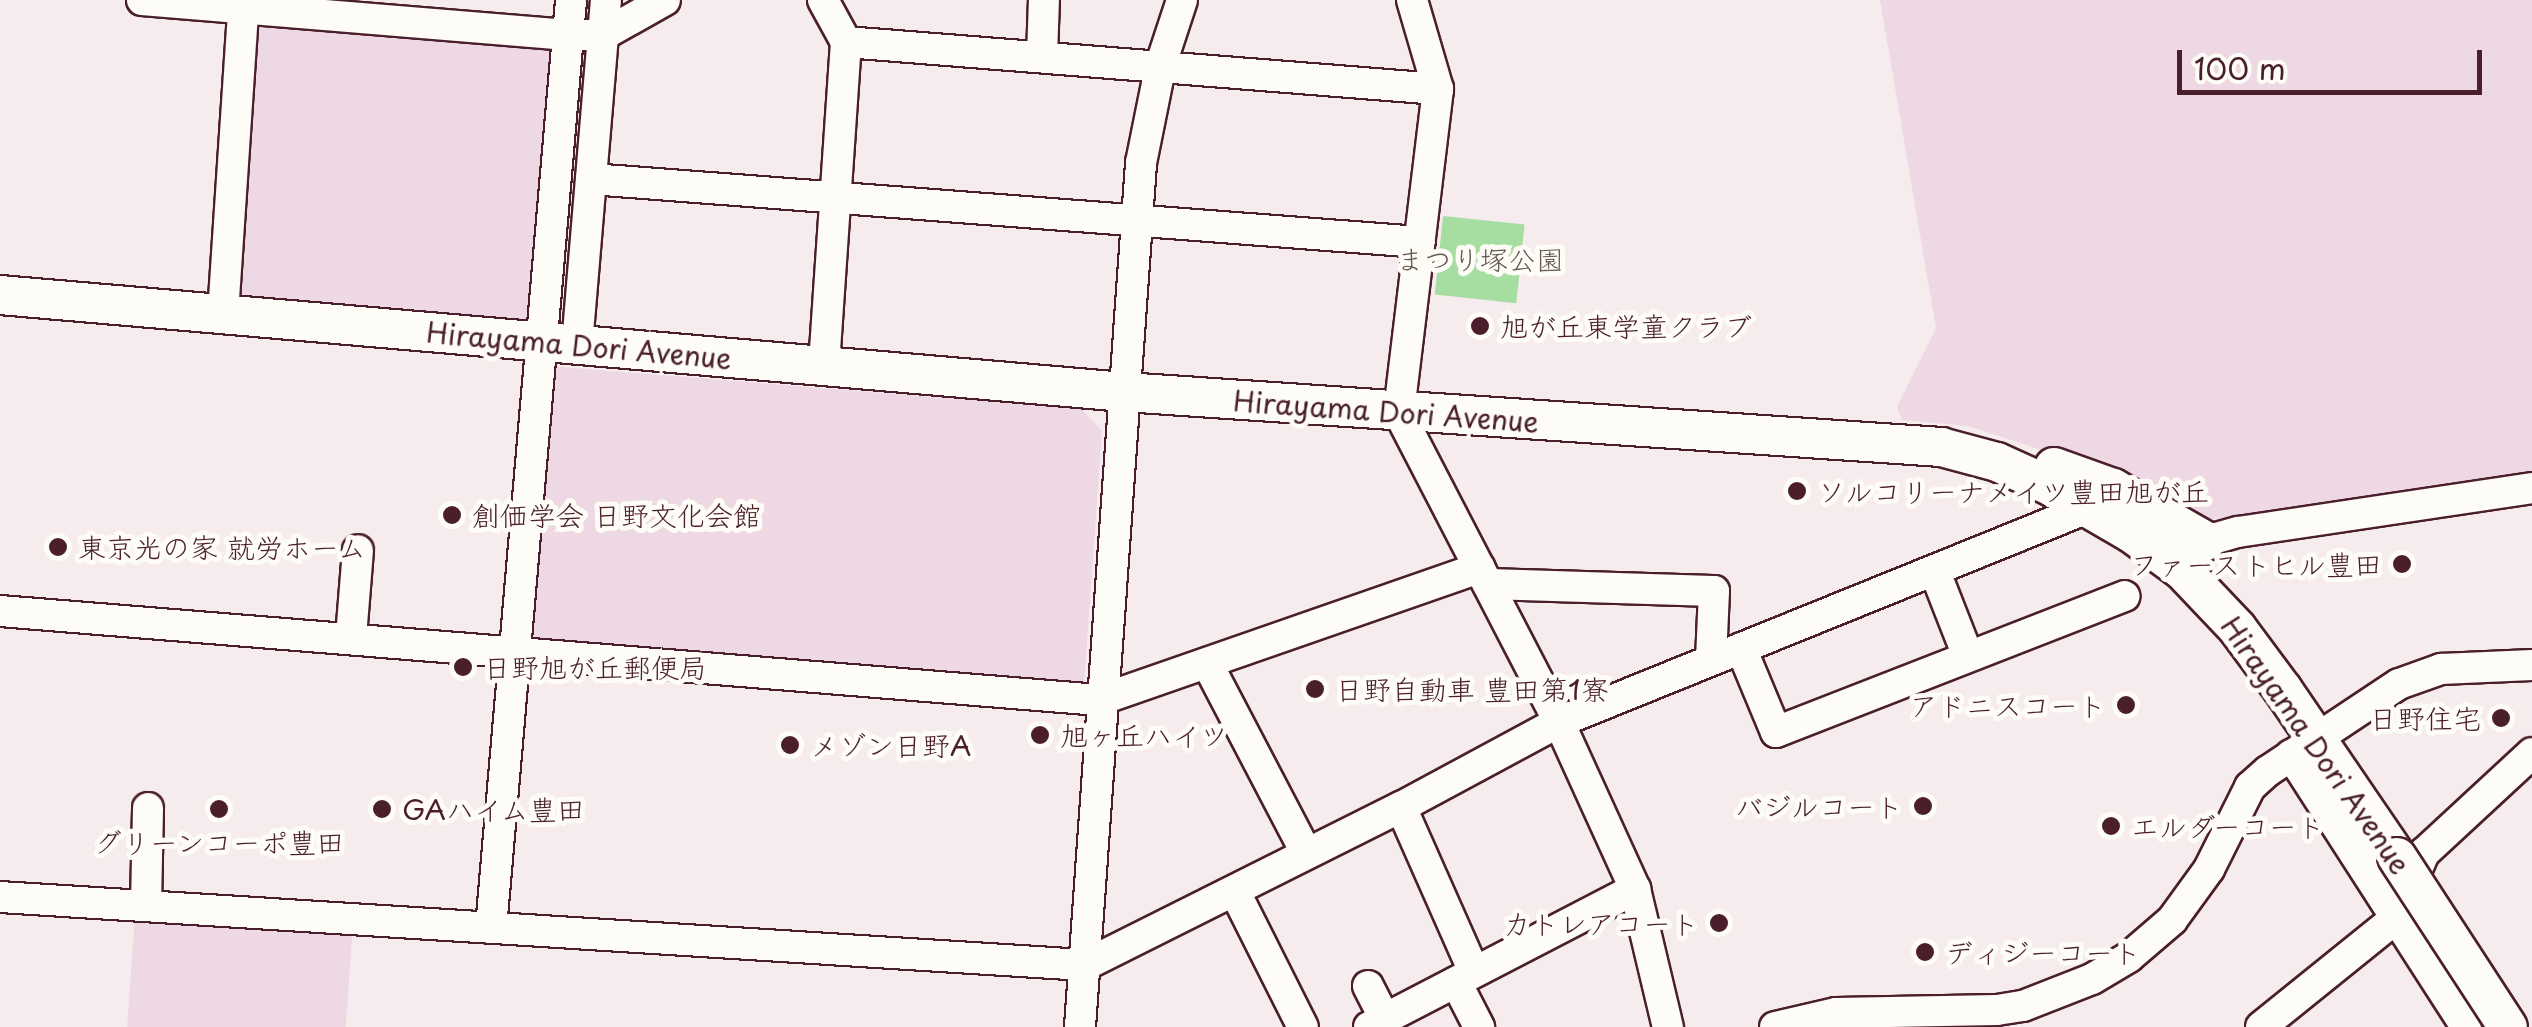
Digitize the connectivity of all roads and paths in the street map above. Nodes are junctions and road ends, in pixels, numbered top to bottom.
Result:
1 (142, 0) edge
2 (571, 0) edge
3 (606, 0) edge
4 (666, 0) edge
5 (823, 0) edge
6 (1044, 0) edge
7 (1182, 0) edge
8 (1412, 0) edge
9 (242, 8) junction
10 (568, 35) junction
11 (603, 35) junction
12 (846, 42) junction
13 (1042, 56) junction
14 (1161, 64) junction
15 (1438, 90) junction
16 (591, 179) junction
17 (838, 196) junction
18 (1136, 220) junction
19 (1420, 242) junction
20 (0, 295) edge
21 (223, 314) junction
22 (539, 341) junction
23 (577, 345) junction
24 (824, 366) junction
25 (1124, 392) junction
26 (1399, 413) junction
27 (1997, 462) junction
28 (2532, 488) edge
29 (2090, 508) junction
30 (358, 550) dead end
31 (2194, 555) junction
32 (1935, 572) junction
33 (1484, 576) junction
34 (2124, 596) dead end
35 (0, 611) edge
36 (351, 637) junction
37 (1742, 648) junction
38 (513, 652) junction
39 (1968, 656) junction
40 (1711, 660) junction
41 (1207, 663) junction
42 (2532, 665) edge
43 (1100, 700) junction
44 (1559, 722) junction
45 (2303, 747) junction
46 (2532, 753) edge
47 (1402, 807) junction
48 (148, 808) dead end
49 (1306, 852) junction
50 (1634, 889) junction
51 (1236, 892) junction
52 (0, 897) edge
53 (146, 905) junction
54 (2396, 918) junction
55 (492, 928) junction
56 (1085, 965) junction
57 (1465, 977) junction
58 (1368, 986) dead end
59 (2297, 1015) edge
60 (1376, 1023) edge
61 (1080, 1027) edge
62 (1303, 1027) edge
63 (1479, 1027) edge
64 (1668, 1027) edge
65 (1775, 1027) edge
66 (2261, 1027) edge
67 (2466, 1027) edge
68 (2508, 1027) edge

1 - 9 street
2 - 10 street
3 - 11 street
4 - 11 street
5 - 12 street
6 - 13 street
7 - 14 street
8 - 15 street
9 - 10 street
9 - 21 street
10 - 11 street
10 - 22 street
11 - 16 street
12 - 13 street
12 - 17 street
13 - 14 street
14 - 15 street
14 - 18 street
15 - 19 street
16 - 17 street
16 - 23 street
17 - 18 street
17 - 24 street
18 - 19 street
18 - 25 street
19 - 26 street
20 - 21 main road, Hirayama Dori Avenue
21 - 22 main road, Hirayama Dori Avenue
22 - 23 main road, Hirayama Dori Avenue
22 - 38 street
23 - 24 main road, Hirayama Dori Avenue
24 - 25 main road, Hirayama Dori Avenue
25 - 26 main road, Hirayama Dori Avenue
25 - 43 street
26 - 27 main road, Hirayama Dori Avenue
26 - 33 street
27 - 29 main road, Hirayama Dori Avenue
27 - 31 main road
28 - 31 street
29 - 31 main road, Hirayama Dori Avenue
29 - 32 street
30 - 36 street
31 - 45 main road, Hirayama Dori Avenue
32 - 37 street
32 - 39 street
33 - 40 street
33 - 41 street
33 - 44 street
34 - 39 street
35 - 36 street
36 - 38 street
37 - 39 street
37 - 40 street
38 - 43 street
38 - 55 street
40 - 44 street
41 - 43 street
41 - 49 street
42 - 45 street
43 - 56 street
44 - 47 street
44 - 50 street
45 - 54 street
45 - 65 street
45 - 68 main road, Hirayama Dori Avenue, bridge
46 - 54 street
47 - 49 street
47 - 57 street
48 - 53 street
49 - 51 street
50 - 57 street
50 - 64 street
51 - 56 street
51 - 62 street
52 - 53 street
53 - 55 street
54 - 59 street
54 - 67 street
55 - 56 street
56 - 61 street
57 - 60 street
57 - 63 street
58 - 60 street
59 - 66 street

